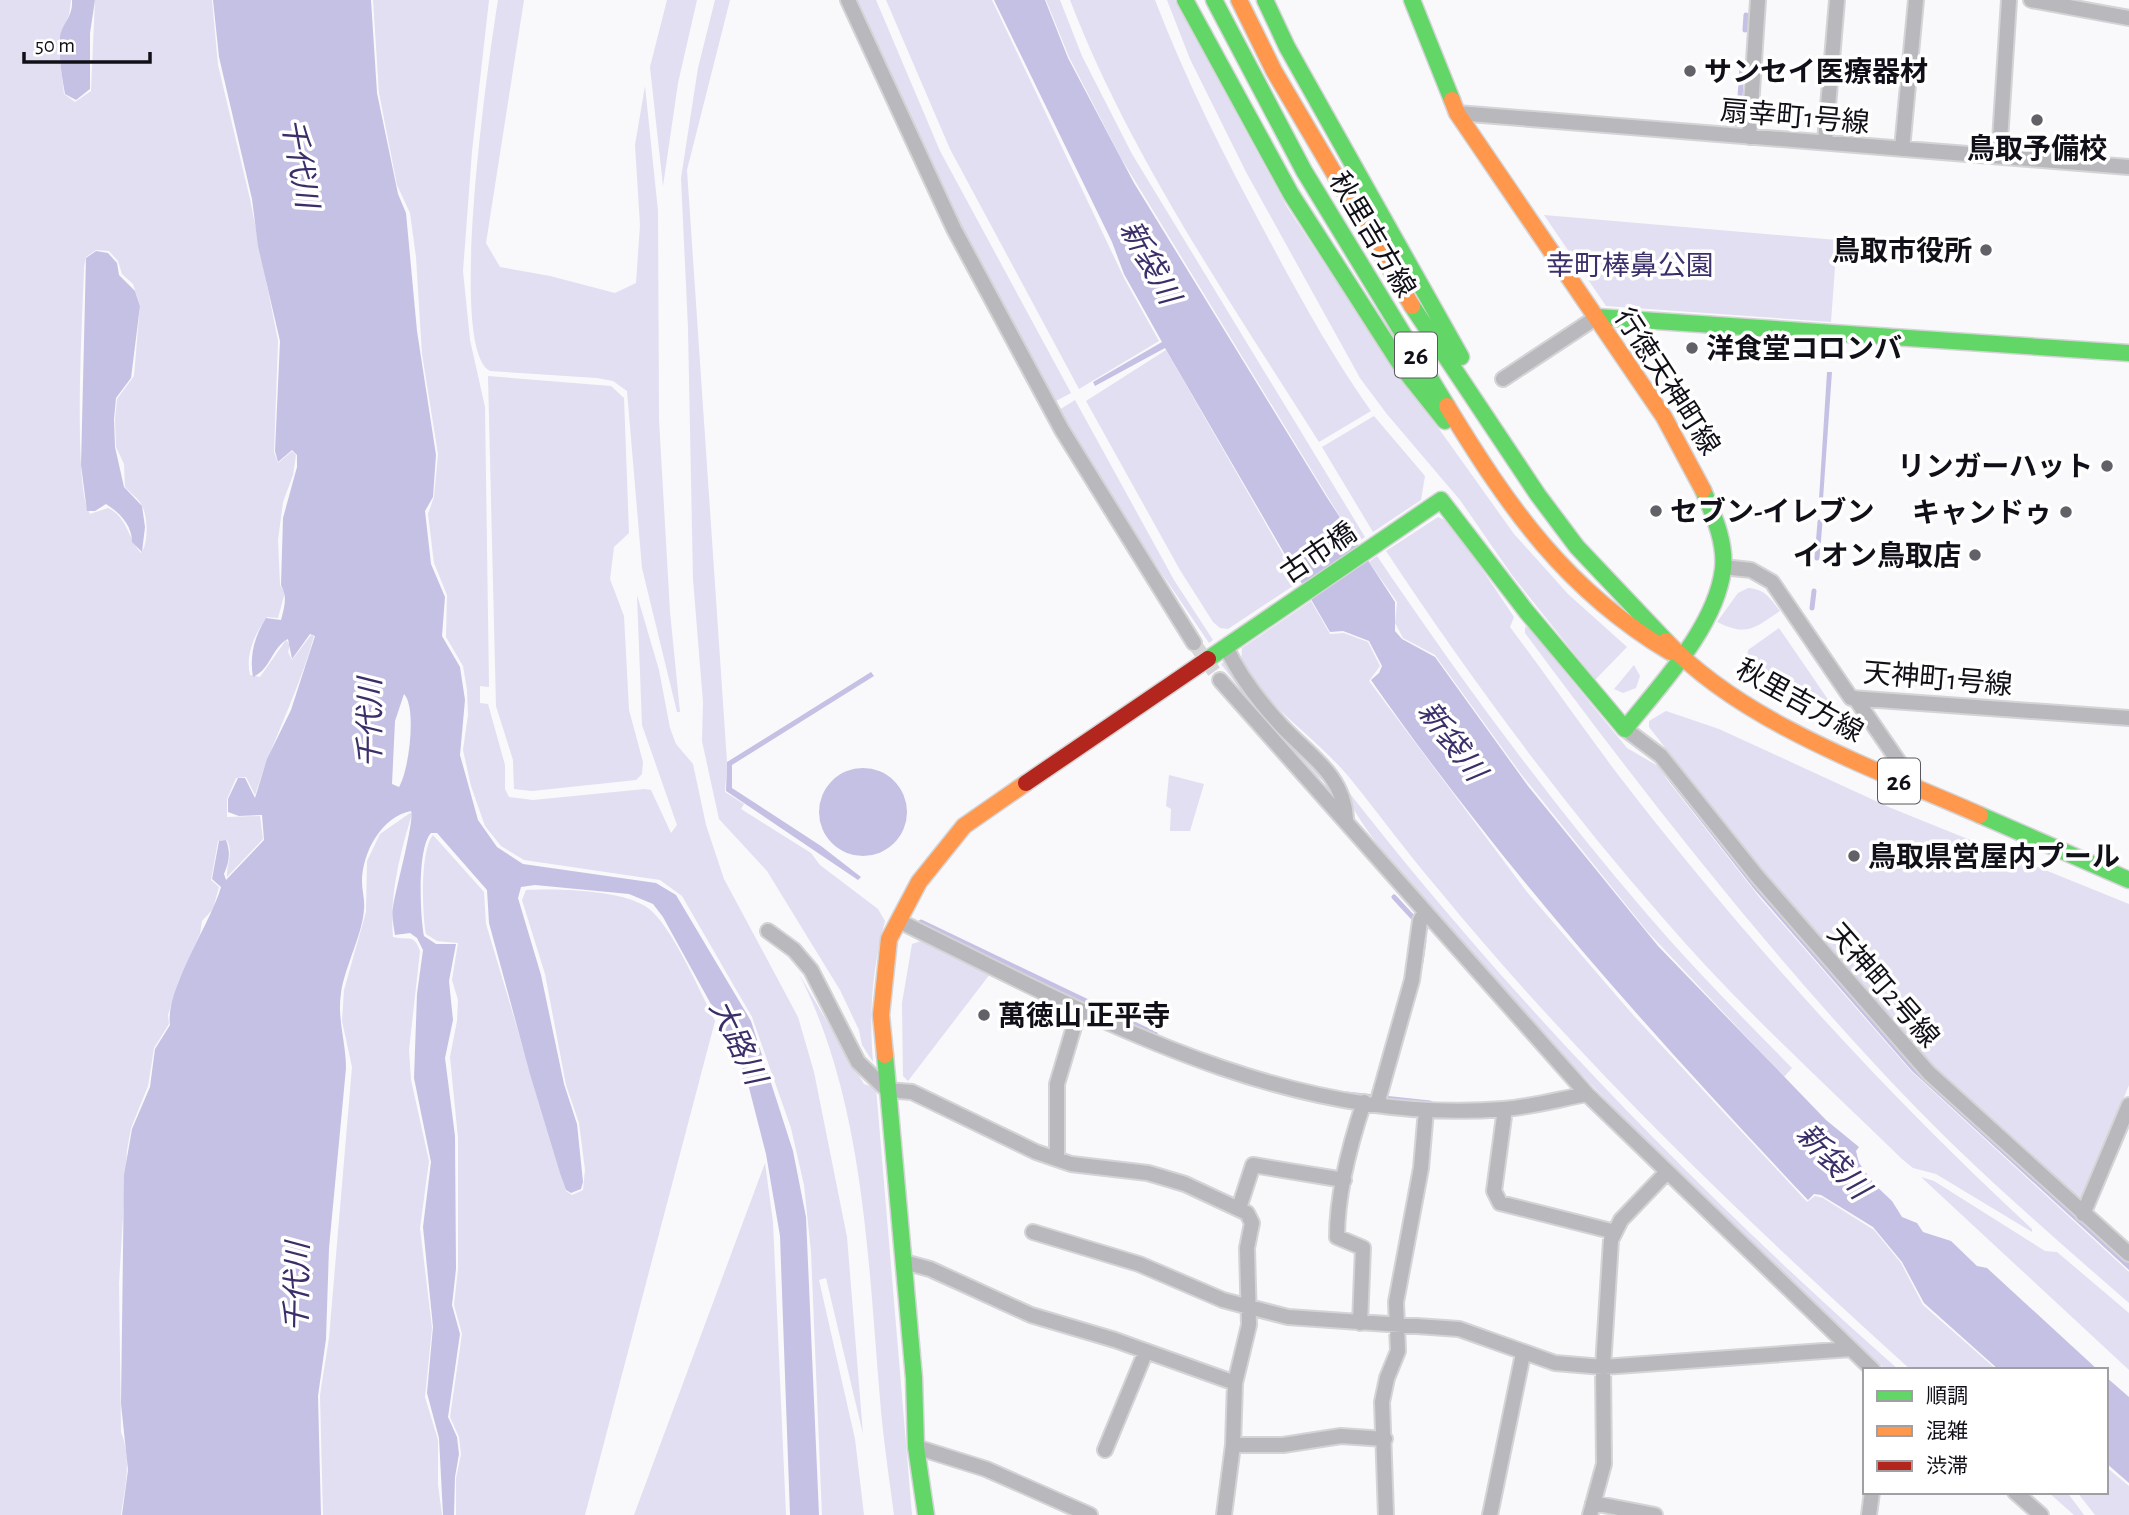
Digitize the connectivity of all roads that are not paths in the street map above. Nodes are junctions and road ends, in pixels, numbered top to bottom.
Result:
1 (848, 0) edge
2 (1185, 0) edge
3 (1214, 0) edge
4 (1239, 0) edge
5 (1265, 0) edge
6 (1412, 0) edge
7 (1758, 0) edge
8 (1836, 0) edge
9 (1916, 0) edge
10 (2009, 0) edge
11 (2031, 0) edge
12 (2129, 18) edge
13 (1457, 113) junction
14 (1749, 136) junction
15 (1825, 142) junction
16 (1902, 149) junction
17 (1999, 156) junction
18 (2129, 167) edge
19 (1597, 317) junction
20 (2129, 353) edge
21 (1503, 379) dead end
22 (1488, 470) junction
23 (1538, 495) junction
24 (1723, 567) junction
25 (1194, 643) tunnel mouth
26 (1226, 647) junction
27 (1682, 658) junction
28 (1220, 680) tunnel mouth
29 (1855, 698) junction
30 (2129, 718) edge
31 (1625, 729) junction
32 (1917, 789) junction
33 (1346, 819) junction
34 (2129, 880) edge
35 (1424, 913) junction
36 (899, 921) junction
37 (768, 931) dead end
38 (1079, 1010) junction
39 (887, 1090) junction
40 (1587, 1094) junction
41 (1371, 1103) junction
42 (2129, 1105) edge
43 (1504, 1109) junction
44 (1426, 1110) junction
45 (1057, 1159) junction
46 (1667, 1172) junction
47 (1344, 1180) junction
48 (1239, 1208) junction
49 (2083, 1214) junction
50 (1033, 1232) dead end
51 (1615, 1233) junction
52 (2129, 1254) edge
53 (904, 1262) junction
54 (1249, 1307) junction
55 (1360, 1323) junction
56 (1399, 1323) junction
57 (1851, 1349) junction
58 (1146, 1351) junction
59 (1523, 1354) junction
60 (1603, 1367) junction
61 (1871, 1368) edge
62 (1235, 1383) junction
63 (1385, 1439) junction
64 (1233, 1446) junction
65 (916, 1447) junction
66 (1105, 1450) dead end
67 (1872, 1494) edge
68 (2016, 1494) edge
69 (1591, 1509) edge
70 (1060, 1510) edge
71 (926, 1515) edge
72 (1090, 1515) edge
73 (1224, 1515) edge
74 (1386, 1515) edge
75 (1490, 1515) edge
76 (1655, 1515) edge
77 (1870, 1515) edge
78 (2041, 1515) edge

1 - 25 street
2 - 22 main road
3 - 22 main road, 秋里吉方線 / 26
4 - 23 main road, 秋里吉方線 / 26
5 - 23 main road
6 - 13 main road, 行徳天神町線
7 - 14 street
8 - 15 street
9 - 16 street
10 - 17 street
11 - 12 street
13 - 14 street, 扇幸町1号線
13 - 19 main road, 行徳天神町線
14 - 15 street, 扇幸町1号線
15 - 16 street, 扇幸町1号線
16 - 17 street, 扇幸町1号線
17 - 18 street, 扇幸町1号線
19 - 20 main road
19 - 21 street
19 - 24 main road, 行徳天神町線
22 - 27 main road, 秋里吉方線 / 26
23 - 27 main road, 秋里吉方線 / 26
24 - 27 main road, 行徳天神町線
24 - 29 street, 天神町1号線
26 - 31 main road, 古市橋
26 - 33 street
26 - 36 main road, 古市橋
27 - 31 main road, 行徳天神町線
27 - 32 main road, 秋里吉方線 / 26
28 - 33 street
29 - 30 street, 天神町1号線
29 - 32 street
31 - 49 street, 天神町2号線
32 - 34 main road, 秋里吉方線 / 26
33 - 35 street
35 - 40 street
35 - 41 street
36 - 38 street
36 - 39 main road, 古市橋
37 - 39 street
38 - 41 street
38 - 45 street
39 - 45 street
39 - 53 main road, 古市橋
40 - 43 street
40 - 46 street
41 - 44 street
41 - 47 street
42 - 49 street
43 - 44 street
43 - 51 street
44 - 56 street
45 - 48 street
46 - 51 street
46 - 57 street
47 - 48 street
47 - 55 street
48 - 54 street
49 - 52 street, 天神町2号線
50 - 54 street
51 - 60 street
53 - 58 street
53 - 65 main road, 古市橋
54 - 55 street
54 - 62 street
55 - 56 street
56 - 59 street
56 - 63 street
57 - 60 street
57 - 61 street
58 - 62 street
58 - 66 street
59 - 60 street
59 - 75 street
60 - 69 street
62 - 64 street
63 - 64 street
63 - 74 street
64 - 73 street
65 - 70 street
65 - 71 main road, 古市橋
67 - 77 street
68 - 78 street
69 - 76 street
70 - 72 street

